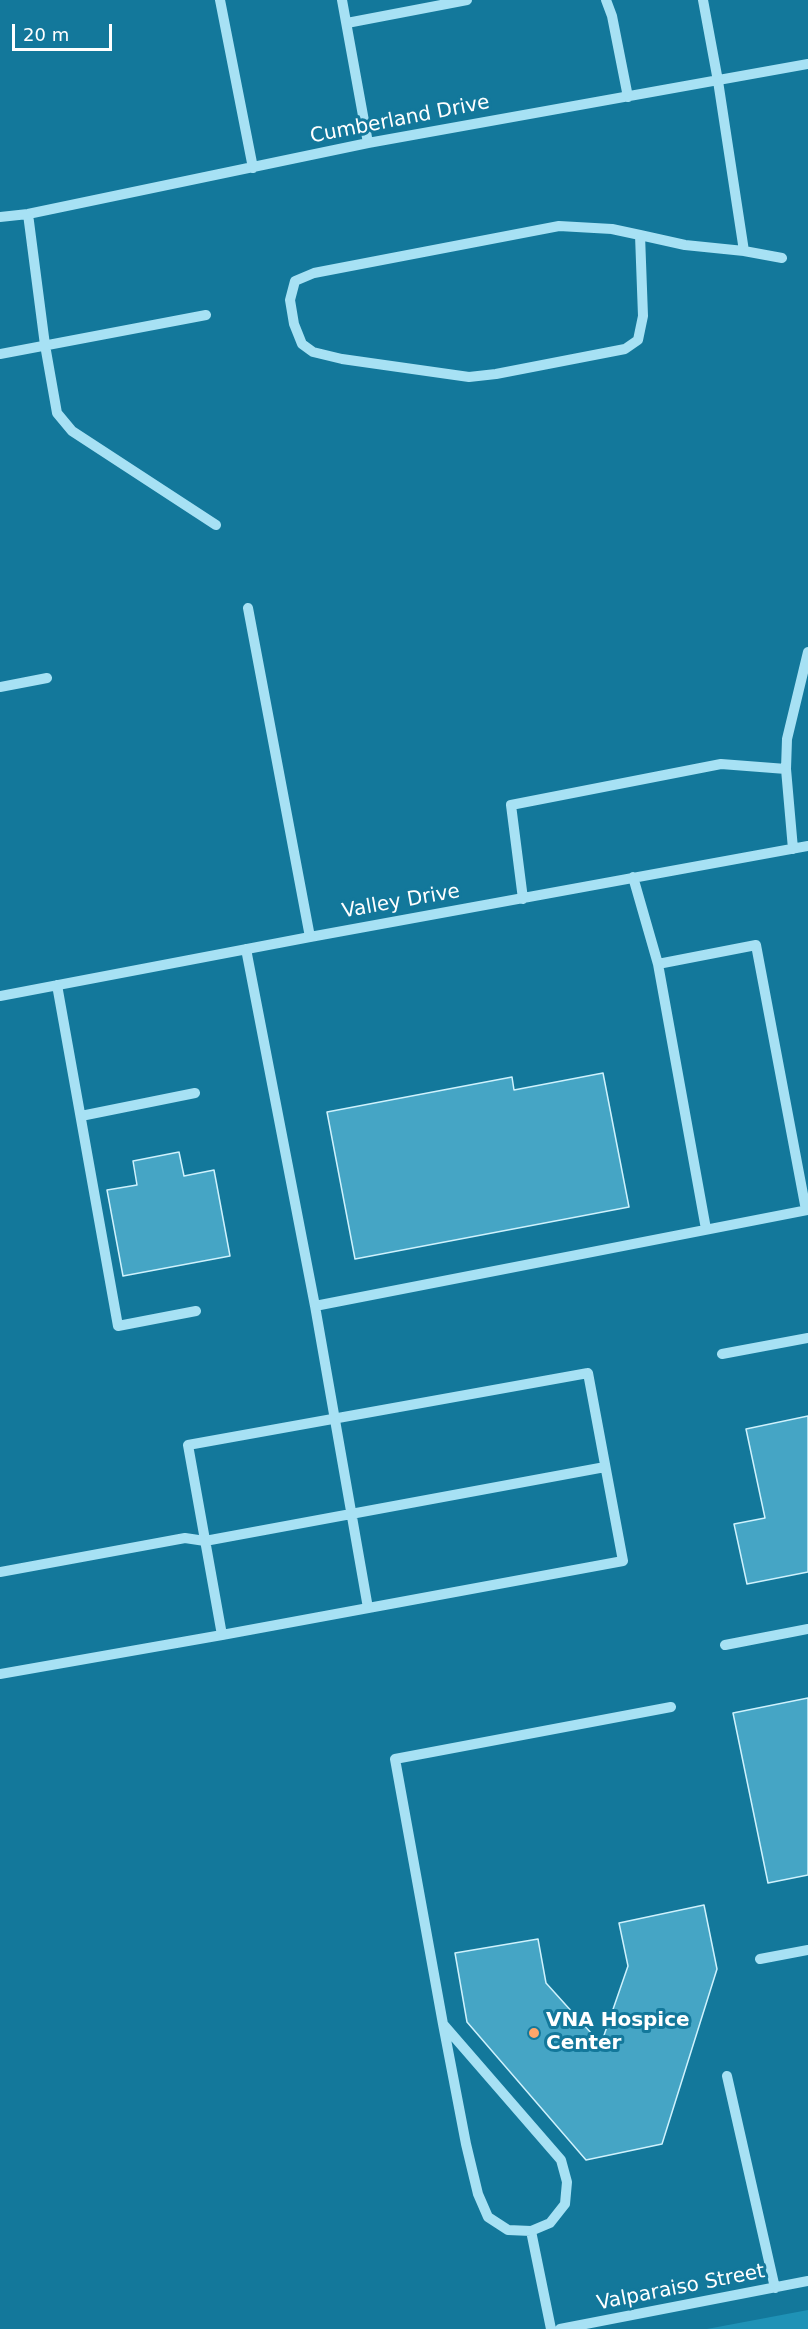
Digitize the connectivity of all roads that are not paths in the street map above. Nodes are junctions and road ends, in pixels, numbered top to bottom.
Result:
1 (220, 0) edge
2 (342, 0) edge
3 (467, 0) edge
4 (606, 0) edge
5 (703, 0) edge
6 (347, 23) junction
7 (808, 64) edge
8 (718, 81) junction
9 (628, 97) junction
10 (368, 143) junction
11 (253, 168) junction
12 (28, 214) junction
13 (0, 218) edge
14 (640, 235) junction
15 (744, 251) junction
16 (782, 258) dead end
17 (206, 315) dead end
18 (45, 345) junction
19 (0, 354) edge
20 (216, 525) dead end
21 (248, 608) dead end
22 (808, 652) edge
23 (47, 678) dead end
24 (0, 687) edge
25 (786, 769) junction
26 (808, 846) edge
27 (793, 849) junction
28 (633, 877) junction
29 (523, 899) junction
30 (310, 937) junction
31 (246, 949) junction
32 (658, 964) junction
33 (57, 985) junction
34 (0, 996) edge
35 (195, 1093) dead end
36 (81, 1116) junction
37 (807, 1210) edge
38 (706, 1229) junction
39 (315, 1306) junction
40 (196, 1311) dead end
41 (808, 1338) edge
42 (722, 1354) dead end
43 (335, 1419) junction
44 (605, 1467) junction
45 (352, 1514) junction
46 (205, 1541) junction
47 (0, 1572) edge
48 (368, 1608) junction
49 (808, 1629) edge
50 (222, 1635) junction
51 (725, 1645) dead end
52 (0, 1674) edge
53 (671, 1707) dead end
54 (808, 1950) edge
55 (760, 1959) dead end
56 (443, 2024) junction
57 (727, 2076) dead end
58 (531, 2231) junction
59 (808, 2281) edge
60 (775, 2288) junction
61 (551, 2329) edge
62 (560, 2329) edge

1 - 11 street
2 - 6 street
3 - 6 street
4 - 9 street
5 - 8 street
6 - 10 street
7 - 8 street, Cumberland Drive
8 - 9 street, Cumberland Drive
8 - 15 street
9 - 10 street, Cumberland Drive
10 - 11 street, Cumberland Drive
11 - 12 street, Cumberland Drive
12 - 13 street, Cumberland Drive
12 - 18 street
14 - 14 street
14 - 15 street
15 - 16 street
17 - 18 street
18 - 19 street
18 - 20 street
21 - 30 street
22 - 25 street
23 - 24 street
25 - 27 street
25 - 29 street
26 - 27 street, Valley Drive
27 - 28 street, Valley Drive
28 - 29 street, Valley Drive
28 - 32 street
29 - 30 street, Valley Drive
30 - 31 street, Valley Drive
31 - 33 street, Valley Drive
31 - 39 street
32 - 37 street
32 - 38 street
33 - 34 street, Valley Drive
33 - 36 street
35 - 36 street
36 - 40 street
37 - 38 street
38 - 39 street
39 - 43 street
41 - 42 street
43 - 44 street
43 - 45 street
43 - 46 street
44 - 45 street
44 - 48 street
45 - 46 street
45 - 48 street
46 - 47 street
46 - 50 street
48 - 50 street
49 - 51 street
50 - 52 street
53 - 56 street
54 - 55 street
56 - 58 street
56 - 58 street
57 - 60 street
58 - 61 street
59 - 60 street, Valparaiso Street
60 - 62 street, Valparaiso Street

